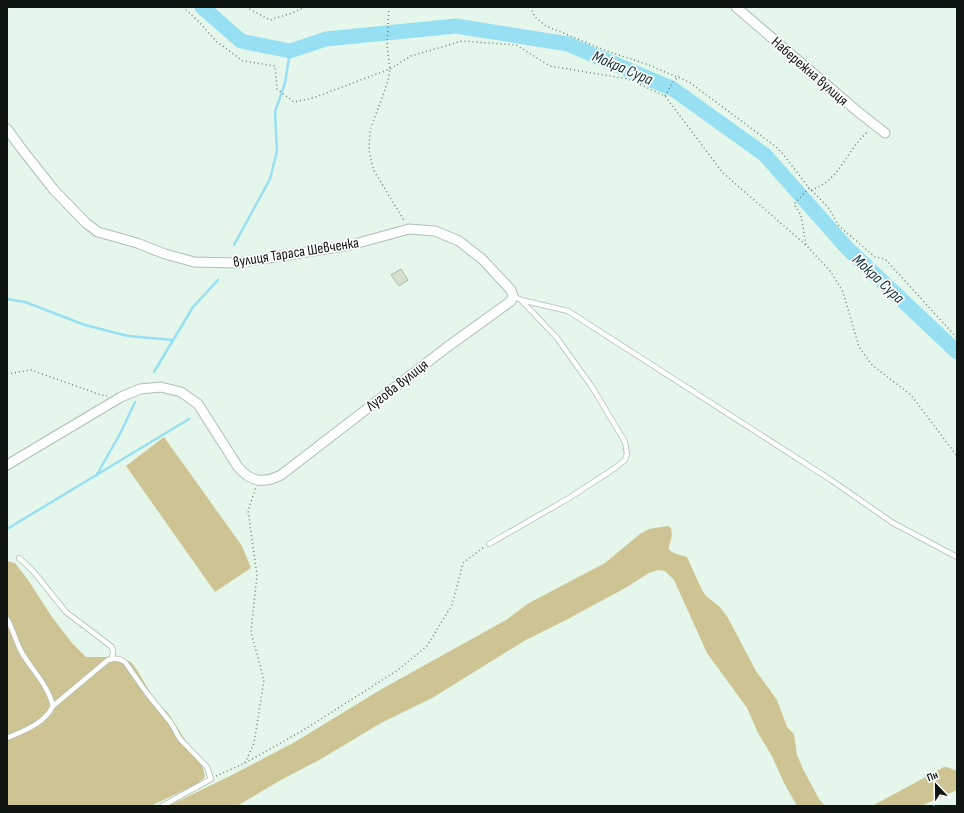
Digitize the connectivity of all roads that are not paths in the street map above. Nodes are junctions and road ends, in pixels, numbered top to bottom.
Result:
1 (736, 7) edge
2 (7, 129) edge
3 (885, 133) dead end
4 (517, 298) junction
5 (7, 465) edge
6 (489, 544) road end
7 (957, 557) edge
8 (19, 558) dead end
9 (7, 619) edge
10 (112, 658) junction
11 (53, 706) junction
12 (7, 738) edge
13 (162, 806) edge

1 - 3 street, Набережна вулиця
2 - 4 street, вулиця Тараса Шевченка
4 - 5 street, Лугова вулиця
4 - 6 lane
4 - 7 lane
8 - 10 lane
9 - 11 lane
10 - 11 lane
10 - 13 lane
11 - 12 lane

